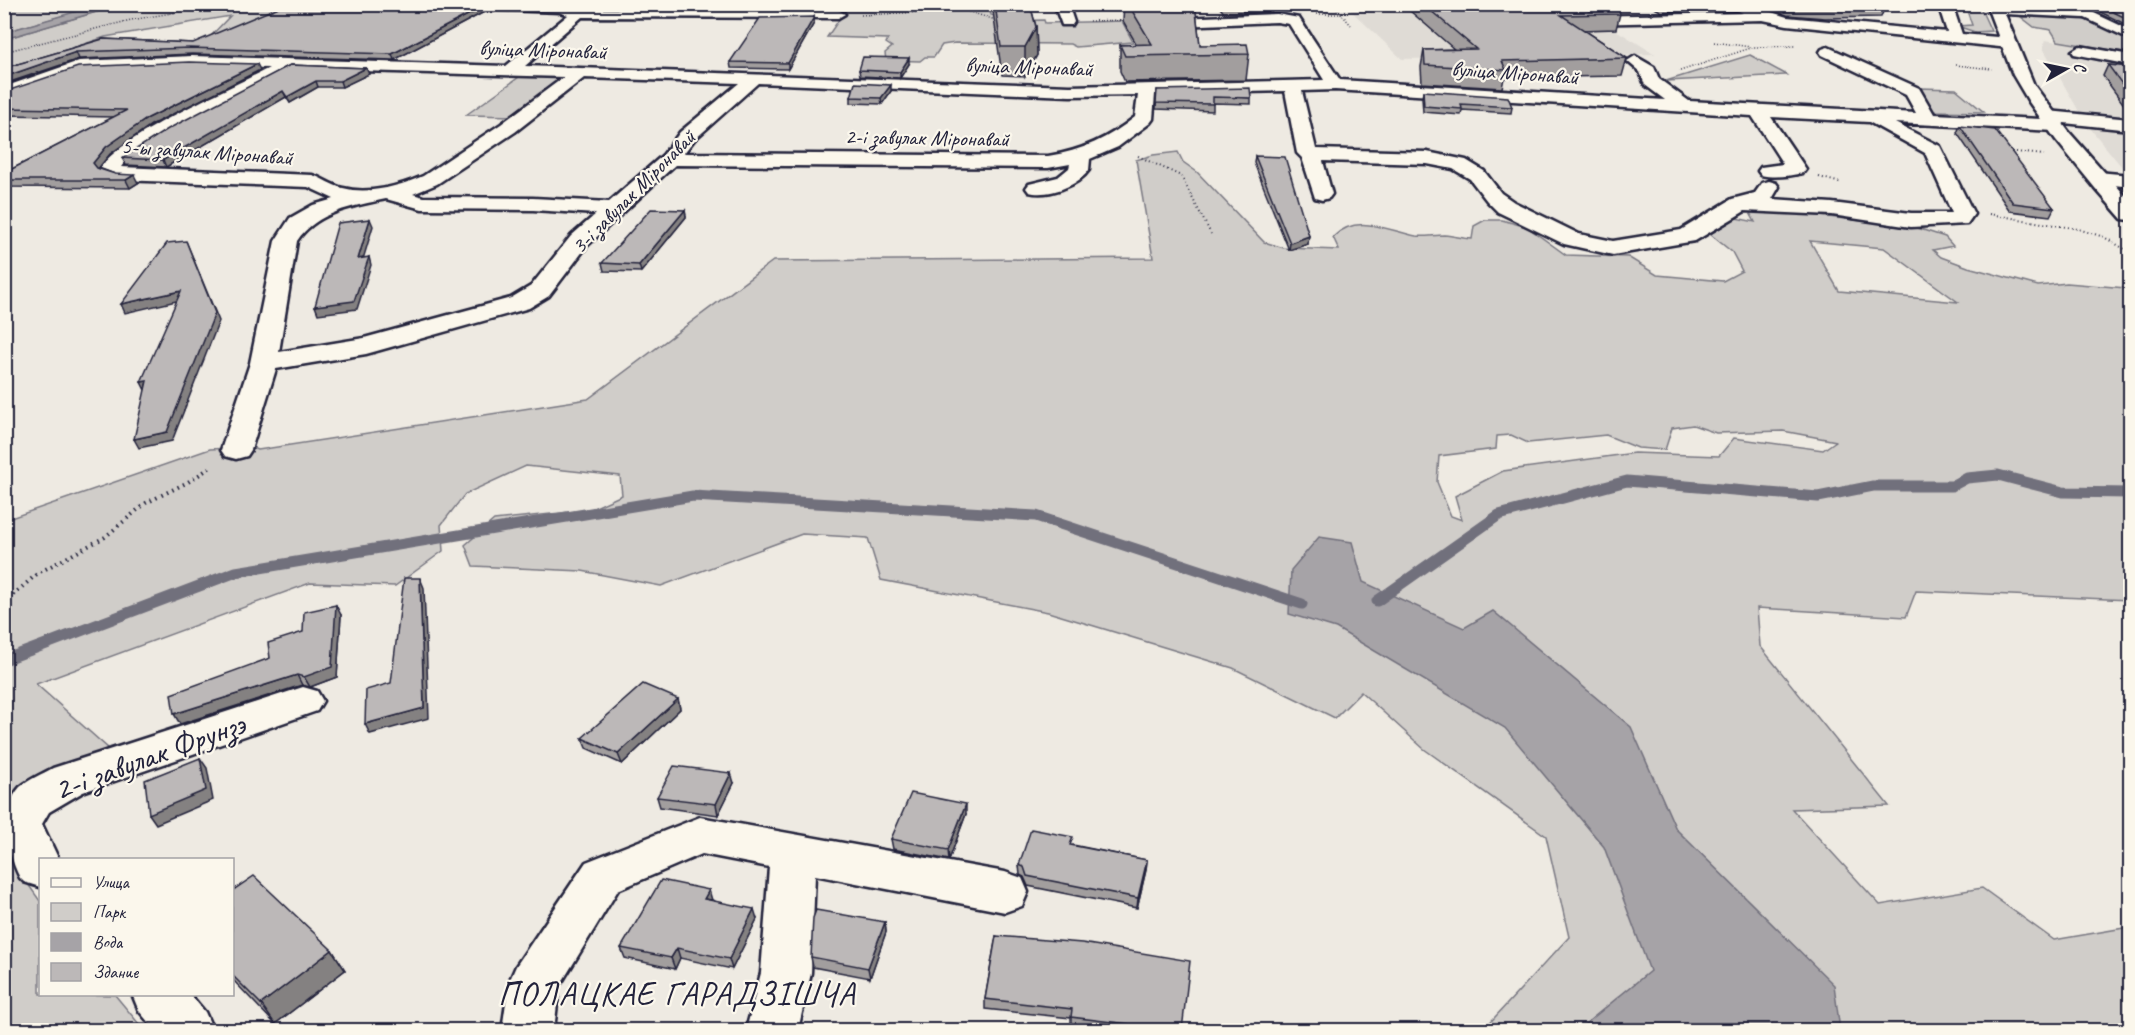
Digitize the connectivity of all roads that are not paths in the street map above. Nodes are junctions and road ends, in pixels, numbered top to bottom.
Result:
1 (455, 4) edge
2 (1061, 4) edge
3 (1731, 4) edge
4 (1944, 4) edge
5 (2062, 4) edge
6 (1994, 7) edge
7 (578, 13) junction
8 (838, 14) road end
9 (2084, 14) junction
10 (713, 15) junction
11 (2121, 15) edge
12 (1767, 17) junction
13 (1585, 20) edge
14 (1067, 22) dead end
15 (1179, 22) edge
16 (701, 28) dead end
17 (2130, 34) edge
18 (1956, 38) junction
19 (2009, 43) junction
20 (2080, 51) dead end
21 (1828, 52) dead end
22 (2130, 60) edge
23 (1635, 61) dead end
24 (287, 64) junction
25 (511, 70) junction
26 (580, 73) junction
27 (754, 78) junction
28 (1568, 82) edge
29 (1335, 85) junction
30 (1292, 86) junction
31 (1381, 87) junction
32 (1147, 91) junction
33 (4, 93) edge
34 (1684, 106) junction
35 (1758, 111) junction
36 (1871, 117) junction
37 (1929, 120) junction
38 (2052, 120) junction
39 (2130, 125) edge
40 (1311, 155) junction
41 (1080, 158) junction
42 (670, 159) junction
43 (2098, 178) junction
44 (2130, 181) edge
45 (1036, 188) dead end
46 (390, 194) junction
47 (1322, 194) dead end
48 (360, 198) junction
49 (1699, 203) dead end
50 (1741, 204) junction
51 (616, 209) junction
52 (2130, 214) edge
53 (264, 363) junction
54 (236, 450) road end
55 (303, 701) dead end
56 (793, 852) junction
57 (39, 867) edge
58 (1005, 892) dead end
59 (159, 996) edge
60 (187, 1030) edge
61 (528, 1030) edge
62 (772, 1030) edge

1 - 7 street
2 - 14 street
3 - 12 street
4 - 18 street
5 - 9 street
6 - 9 street
6 - 19 street
7 - 10 street
7 - 25 street
8 - 10 street
9 - 11 street
9 - 17 street
10 - 16 street
12 - 13 street
12 - 18 street
15 - 29 street
18 - 19 street
19 - 38 street
20 - 22 street
21 - 37 street
23 - 34 street
24 - 25 street, вуліца Міронавай
24 - 33 street, вуліца Міронавай
24 - 48 street, 5-ы завулак Міронавай
25 - 26 street, вуліца Міронавай
26 - 27 street, вуліца Міронавай
26 - 46 street
27 - 32 street, вуліца Міронавай
27 - 42 street, 3-і завулак Міронавай
28 - 31 street
29 - 30 street, вуліца Міронавай
29 - 31 street, вуліца Міронавай
30 - 32 street, вуліца Міронавай
30 - 40 street
31 - 34 street, вуліца Міронавай
32 - 41 street, 2-і завулак Міронавай
34 - 35 street, вуліца Міронавай
35 - 36 street, вуліца Міронавай
35 - 50 street
36 - 37 street, вуліца Міронавай
36 - 50 street
37 - 38 street, вуліца Міронавай
38 - 39 street, вуліца Міронавай
38 - 43 street
40 - 47 street
40 - 50 street
41 - 42 street, 2-і завулак Міронавай
41 - 45 street
42 - 51 street, 3-і завулак Міронавай
43 - 44 street
43 - 52 street
46 - 48 street
46 - 51 street
48 - 53 street
49 - 50 street
51 - 53 street, 3-і завулак Міронавай
53 - 54 street
55 - 57 street, 2-і завулак Фрунзэ
56 - 58 street
56 - 61 street
56 - 62 street
59 - 60 street

